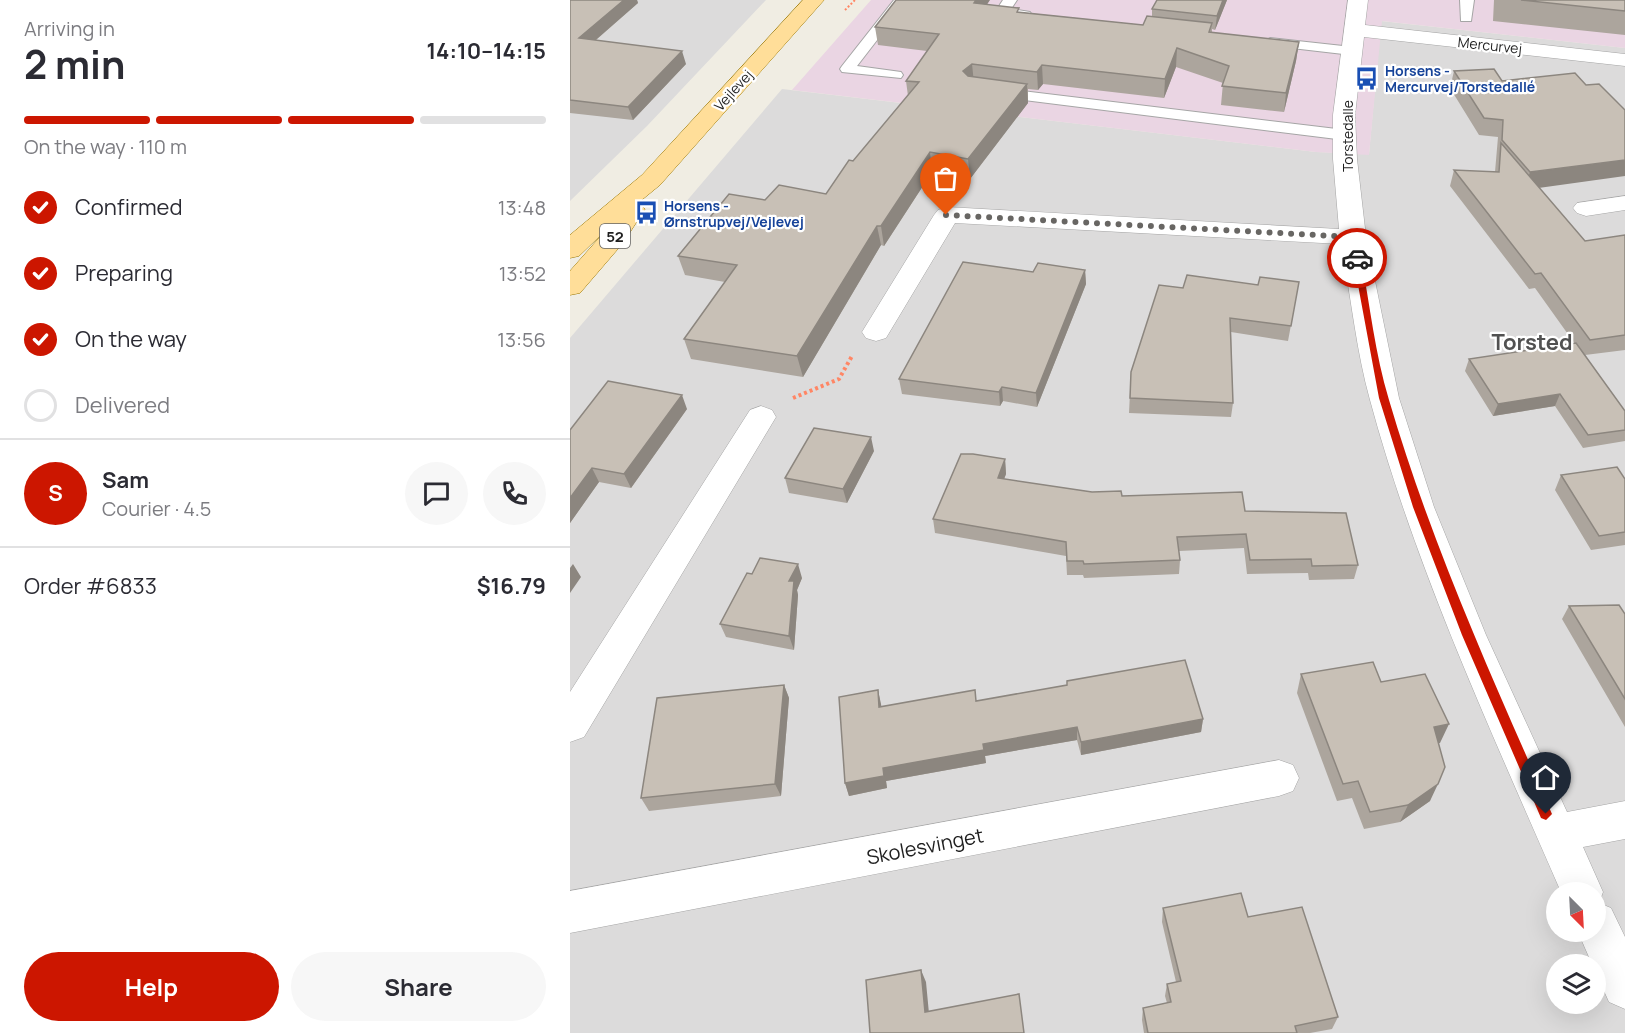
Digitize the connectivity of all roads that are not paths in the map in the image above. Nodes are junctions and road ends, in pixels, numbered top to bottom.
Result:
1 (814, 0) edge
2 (901, 0) edge
3 (1010, 0) edge
4 (1358, 0) edge
5 (1467, 0) edge
6 (1037, 16) edge
7 (1466, 18) dead end
8 (1259, 40) edge
9 (1353, 40) junction
10 (1625, 60) edge
11 (896, 75) dead end
12 (987, 91) edge
13 (1345, 135) junction
14 (651, 180) junction
15 (1625, 203) edge
16 (1586, 208) dead end
17 (1353, 237) junction
18 (570, 250) edge
19 (570, 287) edge
20 (876, 332) road end
21 (761, 417) road end
22 (570, 725) edge
23 (1279, 778) dead end
24 (1625, 820) edge
25 (1554, 834) junction
26 (1577, 882) edge
27 (570, 912) edge
28 (1605, 942) edge
29 (1625, 986) edge

1 - 14 main road, Vejlevej / 52
2 - 11 lane
3 - 6 lane
4 - 9 street, Torstedalle
5 - 7 lane
8 - 9 lane
9 - 10 street, Mercurvej
9 - 13 street, Torstedalle
12 - 13 lane
13 - 17 street, Torstedalle
14 - 18 main road, Vejlevej / 52
14 - 19 main road, Vejlevej / 52
15 - 16 street
17 - 20 street
17 - 25 street, Torstedalle
21 - 22 street
23 - 27 street, Skolesvinget
24 - 25 street
25 - 26 street, Torstedalle
28 - 29 street

